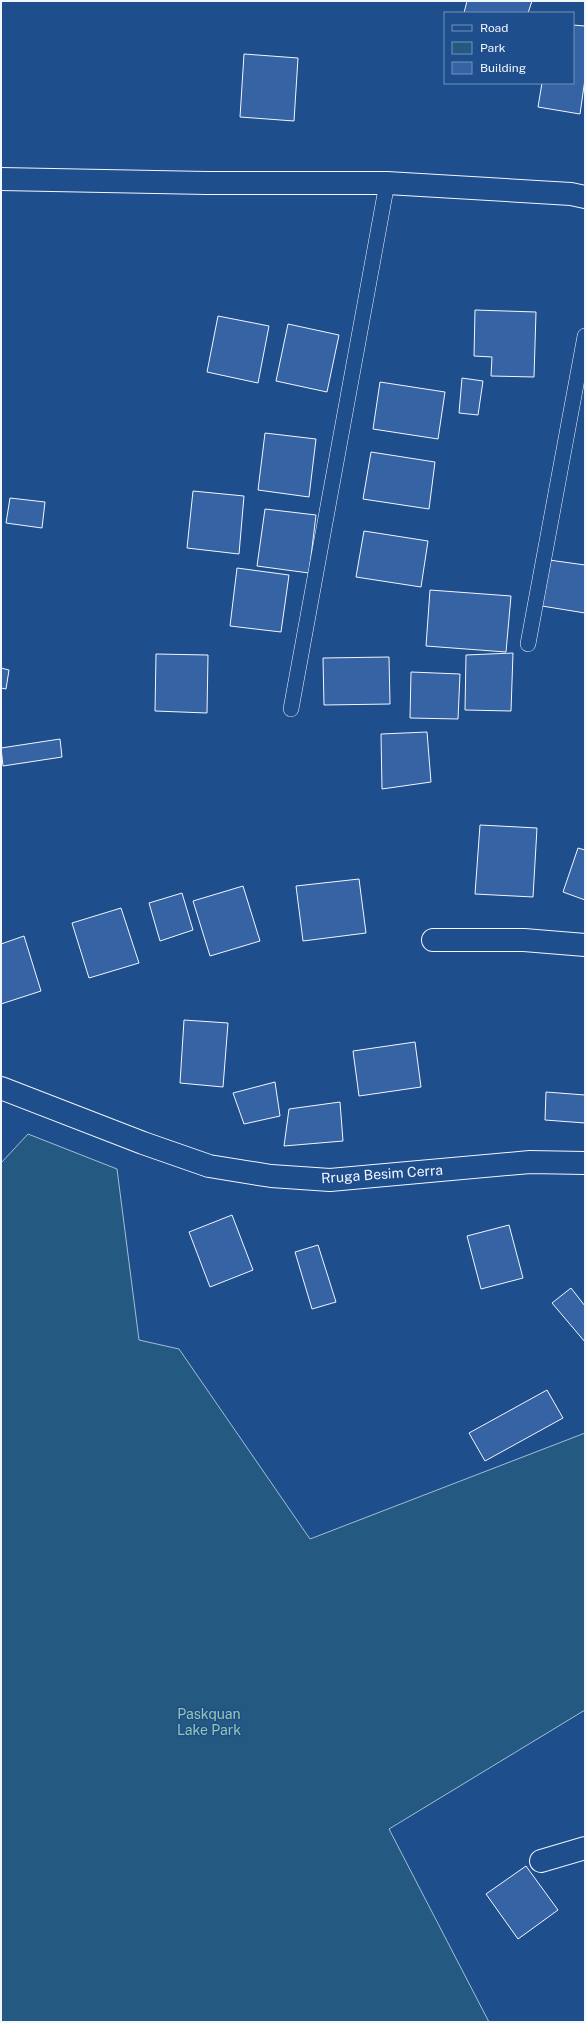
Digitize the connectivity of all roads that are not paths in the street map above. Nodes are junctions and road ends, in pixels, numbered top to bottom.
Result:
1 (1, 179) edge
2 (387, 183) junction
3 (585, 197) edge
4 (585, 336) edge
5 (528, 644) dead end
6 (291, 709) dead end
7 (433, 940) dead end
8 (585, 945) edge
9 (1, 1088) edge
10 (585, 1162) edge
11 (585, 1848) edge
12 (541, 1861) dead end

1 - 2 street
2 - 3 street
2 - 6 lane
4 - 5 lane
7 - 8 street
9 - 10 street, Rruga Besim Cerra
11 - 12 street

